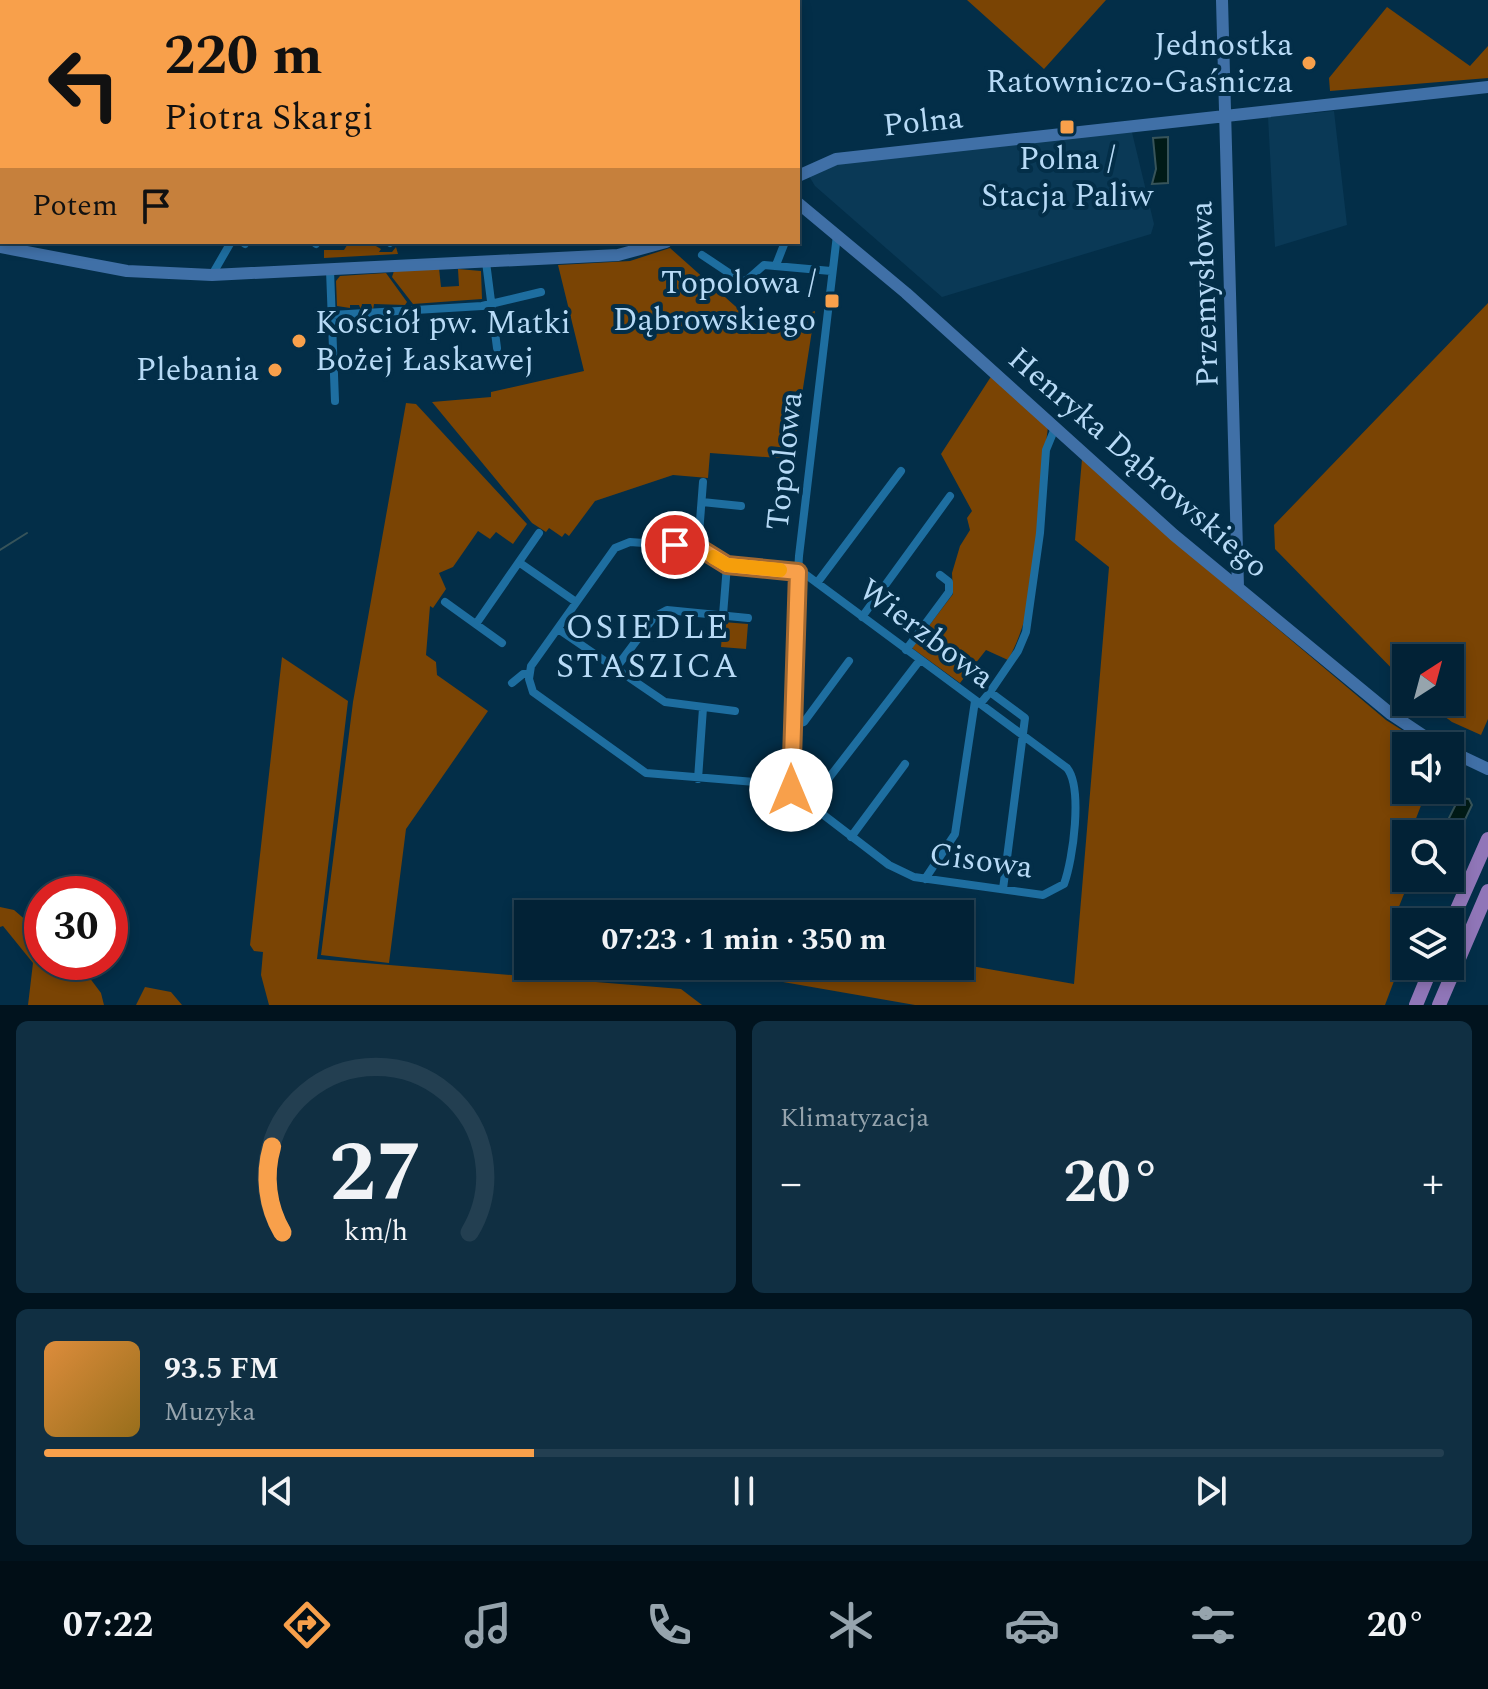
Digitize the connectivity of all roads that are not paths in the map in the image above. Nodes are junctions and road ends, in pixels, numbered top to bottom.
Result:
1 (1222, 0) edge
2 (1488, 87) edge
3 (1225, 113) junction
4 (800, 175) edge
5 (803, 207) edge
6 (837, 235) junction
7 (230, 244) edge
8 (659, 244) edge
9 (784, 244) edge
10 (0, 247) edge
11 (702, 255) dead end
12 (486, 262) junction
13 (776, 265) junction
14 (330, 270) junction
15 (831, 271) junction
16 (212, 275) junction
17 (541, 292) dead end
18 (490, 304) junction
19 (332, 315) junction
20 (497, 348) dead end
21 (335, 401) dead end
22 (1055, 428) junction
23 (901, 471) dead end
24 (703, 482) dead end
25 (950, 496) dead end
26 (702, 502) junction
27 (741, 506) dead end
28 (539, 533) dead end
29 (698, 547) junction
30 (1238, 558) junction
31 (520, 563) junction
32 (727, 565) junction
33 (1216, 569) junction
34 (798, 572) junction
35 (940, 575) dead end
36 (817, 583) junction
37 (1238, 587) junction
38 (445, 602) dead end
39 (576, 602) junction
40 (723, 615) junction
41 (862, 617) junction
42 (748, 618) dead end
43 (476, 624) junction
44 (558, 629) junction
45 (502, 643) dead end
46 (906, 650) junction
47 (920, 660) junction
48 (849, 661) dead end
49 (616, 668) junction
50 (529, 674) junction
51 (512, 683) dead end
52 (990, 692) junction
53 (978, 703) junction
54 (703, 708) junction
55 (735, 711) dead end
56 (792, 726) junction
57 (1418, 732) edge
58 (1024, 736) junction
59 (1464, 758) edge
60 (905, 764) dead end
61 (1488, 769) edge
62 (698, 779) junction
63 (791, 787) junction
64 (808, 805) junction
65 (851, 837) junction
66 (1488, 839) edge
67 (925, 879) junction
68 (1003, 889) junction
69 (1488, 891) edge
70 (1458, 908) edge
71 (1426, 980) edge
72 (1416, 1005) edge
73 (1439, 1005) edge

1 - 3 street, Przemysłowa
2 - 3 street, Polna
3 - 4 street, Polna
3 - 30 street, Przemysłowa
5 - 6 street, Henryka Dąbrowskiego
6 - 15 street, Topolowa
6 - 22 street, Henryka Dąbrowskiego
7 - 16 street
8 - 12 street
9 - 13 street
10 - 16 street
11 - 13 street
12 - 14 street
12 - 18 street
13 - 15 street
14 - 16 street
14 - 19 street
15 - 34 street, Topolowa
17 - 18 street
18 - 19 street
18 - 20 street
19 - 21 street
22 - 33 street, Henryka Dąbrowskiego
22 - 52 street
23 - 36 street
24 - 26 street
25 - 41 street
26 - 27 street
26 - 29 street
28 - 31 street
29 - 32 street
29 - 39 street
30 - 33 street
30 - 37 street, Przemysłowa
31 - 39 street
31 - 43 street
32 - 34 street
32 - 40 street
33 - 37 street, Henryka Dąbrowskiego
34 - 36 street, Wierzbowa
34 - 56 street, Topolowa
35 - 46 street
36 - 41 street, Wierzbowa
37 - 57 street, Henryka Dąbrowskiego
38 - 43 street
39 - 44 street
40 - 42 street
40 - 49 street
41 - 46 street, Wierzbowa
43 - 45 street
44 - 49 street
44 - 50 street
46 - 47 street, Wierzbowa
47 - 53 street, Wierzbowa
47 - 64 street
48 - 56 street
49 - 54 street
50 - 51 street
50 - 62 street
52 - 53 street
52 - 58 street
53 - 58 street, Wierzbowa
53 - 67 street
54 - 55 street
54 - 62 street
56 - 63 street, Topolowa
58 - 68 street
58 - 68 street, Cisowa
59 - 61 street
60 - 65 street
62 - 63 street
63 - 64 street, Cisowa
64 - 65 street, Cisowa
65 - 67 street, Cisowa
66 - 70 highway
67 - 68 street, Cisowa
69 - 73 highway
71 - 72 highway

